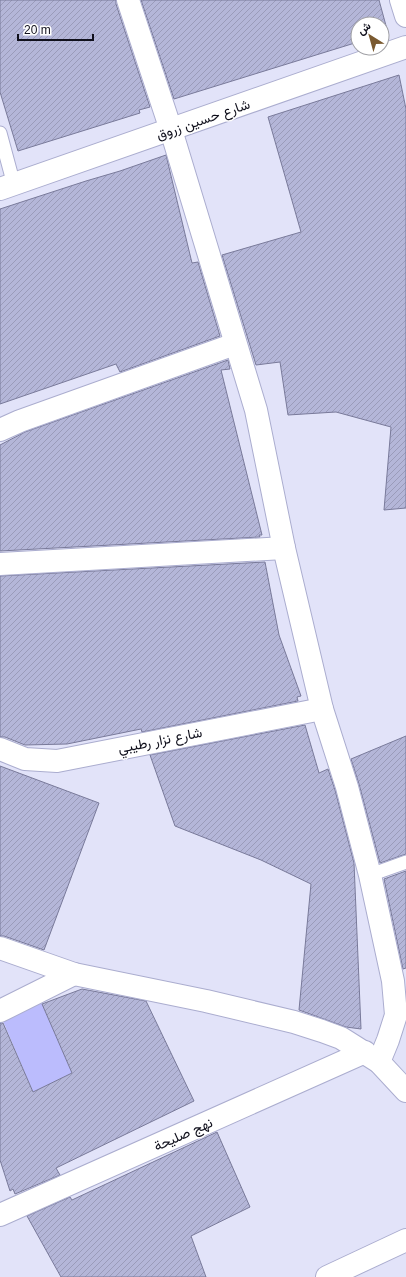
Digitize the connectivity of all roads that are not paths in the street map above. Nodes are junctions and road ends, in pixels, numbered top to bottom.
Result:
1 (128, 0) edge
2 (401, 0) edge
3 (406, 16) edge
4 (406, 47) edge
5 (171, 130) junction
6 (0, 133) edge
7 (7, 187) edge
8 (235, 344) junction
9 (0, 430) edge
10 (284, 548) junction
11 (0, 564) edge
12 (322, 709) junction
13 (0, 748) edge
14 (406, 862) edge
15 (370, 875) junction
16 (0, 948) edge
17 (74, 974) junction
18 (0, 1011) edge
19 (372, 1057) junction
20 (406, 1091) edge
21 (0, 1215) edge
22 (406, 1240) edge
23 (327, 1277) edge

1 - 5 street
2 - 3 street
4 - 5 street, شارع حسين زروق
5 - 7 street, شارع حسين زروق
5 - 8 street
6 - 7 lane
8 - 9 street
8 - 10 street
10 - 11 street
10 - 12 street
12 - 13 street, شارع نزار رطيبي
12 - 15 street
14 - 15 lane
15 - 19 street
16 - 17 street
17 - 18 street
17 - 19 street
19 - 20 street
19 - 21 street, نهج صليحة
22 - 23 street

